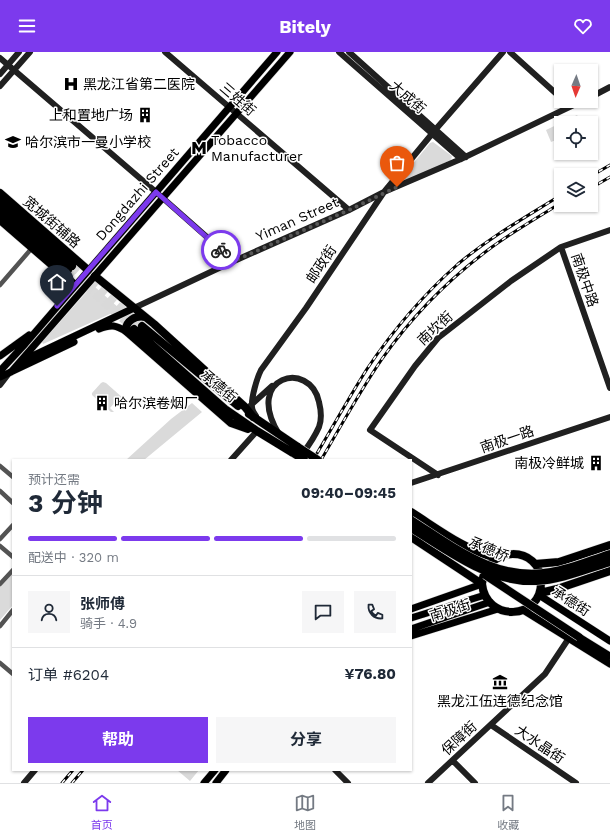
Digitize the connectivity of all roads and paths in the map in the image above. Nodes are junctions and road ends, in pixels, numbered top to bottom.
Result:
1 (19, 52) edge
2 (30, 52) edge
3 (165, 52) edge
4 (277, 52) edge
5 (290, 52) edge
6 (339, 52) edge
7 (349, 52) edge
8 (503, 52) edge
9 (510, 52) edge
10 (0, 58) edge
11 (8, 65) junction
12 (14, 70) junction
13 (0, 74) edge
14 (0, 86) edge
15 (610, 88) edge
16 (554, 92) edge
17 (598, 94) edge
18 (229, 107) junction
19 (568, 108) edge
20 (236, 113) junction
21 (434, 132) junction
22 (464, 158) junction
23 (156, 192) junction
24 (384, 192) junction
25 (0, 193) edge
26 (162, 197) junction
27 (0, 201) edge
28 (349, 210) junction
29 (0, 211) edge
30 (0, 220) edge
31 (610, 230) edge
32 (561, 247) junction
33 (32, 248) junction
34 (234, 261) junction
35 (88, 270) junction
36 (95, 276) junction
37 (0, 285) edge
38 (75, 285) junction
39 (134, 308) junction
40 (145, 317) junction
41 (39, 328) junction
42 (134, 329) junction
43 (0, 356) edge
44 (20, 361) junction
45 (0, 371) edge
46 (11, 372) junction
47 (0, 377) edge
48 (0, 385) edge
49 (610, 388) edge
50 (249, 406) junction
51 (610, 417) edge
52 (257, 420) junction
53 (257, 431) junction
54 (281, 436) junction
55 (296, 450) junction
56 (232, 459) edge
57 (301, 459) edge
58 (302, 459) edge
59 (303, 459) edge
60 (316, 459) edge
61 (0, 466) edge
62 (438, 475) junction
63 (12, 476) edge
64 (412, 483) edge
65 (0, 491) edge
66 (12, 502) edge
67 (412, 513) edge
68 (412, 521) edge
69 (12, 526) edge
70 (412, 529) edge
71 (412, 538) edge
72 (0, 539) edge
73 (610, 545) edge
74 (0, 546) edge
75 (610, 554) edge
76 (12, 557) edge
77 (496, 558) junction
78 (461, 559) junction
79 (610, 562) edge
80 (535, 564) junction
81 (12, 571) edge
82 (610, 571) edge
83 (0, 584) edge
84 (482, 584) junction
85 (539, 594) junction
86 (485, 595) junction
87 (490, 602) junction
88 (412, 609) edge
89 (498, 609) junction
90 (523, 610) junction
91 (12, 611) edge
92 (412, 618) edge
93 (0, 626) edge
94 (412, 629) edge
95 (412, 636) edge
96 (579, 637) joint
97 (569, 638) junction
98 (610, 641) edge
99 (610, 656) edge
100 (0, 663) edge
101 (610, 664) edge
102 (12, 673) edge
103 (491, 725) junction
104 (453, 761) junction
105 (34, 771) edge
106 (39, 771) edge
107 (214, 771) edge
108 (225, 771) edge
109 (336, 771) edge
110 (24, 783) edge
111 (29, 783) edge
112 (204, 783) edge
113 (216, 783) edge
114 (348, 783) edge
115 (428, 783) edge
116 (475, 783) edge
117 (576, 783) edge

1 - 11 street
2 - 12 street
3 - 18 street, 三姓街
4 - 18 main road, Dongdazhi Street
5 - 20 main road, Dongdazhi Street
6 - 21 street, 大成街
7 - 21 street, 大成街
8 - 21 street, 邮政街
9 - 16 street
10 - 11 street
11 - 12 street
11 - 13 street
12 - 14 street
12 - 23 street
15 - 17 street
18 - 20 street, 三姓街
18 - 23 main road, Dongdazhi Street
19 - 22 street, Yiman Street
20 - 26 main road, Dongdazhi Street
20 - 28 street, 三姓街
21 - 22 street, 大成街
21 - 24 street, 邮政街
22 - 24 street, Yiman Street
23 - 26 street
23 - 35 main road, Dongdazhi Street
24 - 28 street, Yiman Street
24 - 50 street, 邮政街
25 - 35 highway, 宽城街辅路
26 - 34 street
26 - 36 main road, Dongdazhi Street
27 - 29 highway
28 - 34 street, Yiman Street
30 - 33 highway
31 - 32 street, 南坎街
32 - 49 street, 南极中路
32 - 62 street, 南坎街
33 - 37 street
33 - 38 highway
34 - 39 street, Yiman Street
35 - 38 main road, Dongdazhi Street
36 - 39 highway
36 - 44 main road, Dongdazhi Street
38 - 41 main road, Dongdazhi Street
39 - 40 highway
39 - 44 main road, Yiman Street
40 - 42 highway
40 - 50 highway
41 - 43 main road
41 - 45 main road, Dongdazhi Street
42 - 46 main road
42 - 52 highway, 承德街
42 - 53 highway, 承德街
44 - 45 main road, Yiman Street
44 - 46 main road, Dongdazhi Street
46 - 47 main road
46 - 48 street
50 - 52 highway
50 - 59 street
51 - 62 street, 南极一路
52 - 54 highway, 承德街
53 - 55 highway, 承德街
53 - 56 street
54 - 55 highway, 承德街
54 - 58 street
55 - 57 highway, bridge
55 - 60 highway, bridge
61 - 63 street
62 - 64 street, 南极一路
65 - 66 street
67 - 77 highway
68 - 75 highway, 承德桥, bridge
69 - 72 street
70 - 78 highway, 承德桥, bridge
71 - 84 highway
73 - 80 highway
74 - 76 street
77 - 80 highway
77 - 84 highway
78 - 79 highway, 承德桥, bridge
78 - 96 highway, bridge
80 - 85 highway
81 - 83 street
82 - 85 highway
84 - 86 highway
84 - 88 main road, 南极街
85 - 90 highway
85 - 98 main road, 承德街
86 - 87 highway
86 - 92 main road, 南极街
87 - 89 highway
87 - 94 main road
89 - 90 highway
89 - 95 main road, 南极街
90 - 97 main road
91 - 93 street
96 - 99 main road
97 - 101 main road
97 - 103 street, 保障街
100 - 102 street
103 - 104 street, 保障街
103 - 117 street, 大水晶街
104 - 115 street, 保障街
104 - 116 street
105 - 110 street
106 - 111 street
107 - 112 main road
108 - 113 main road
109 - 114 street

